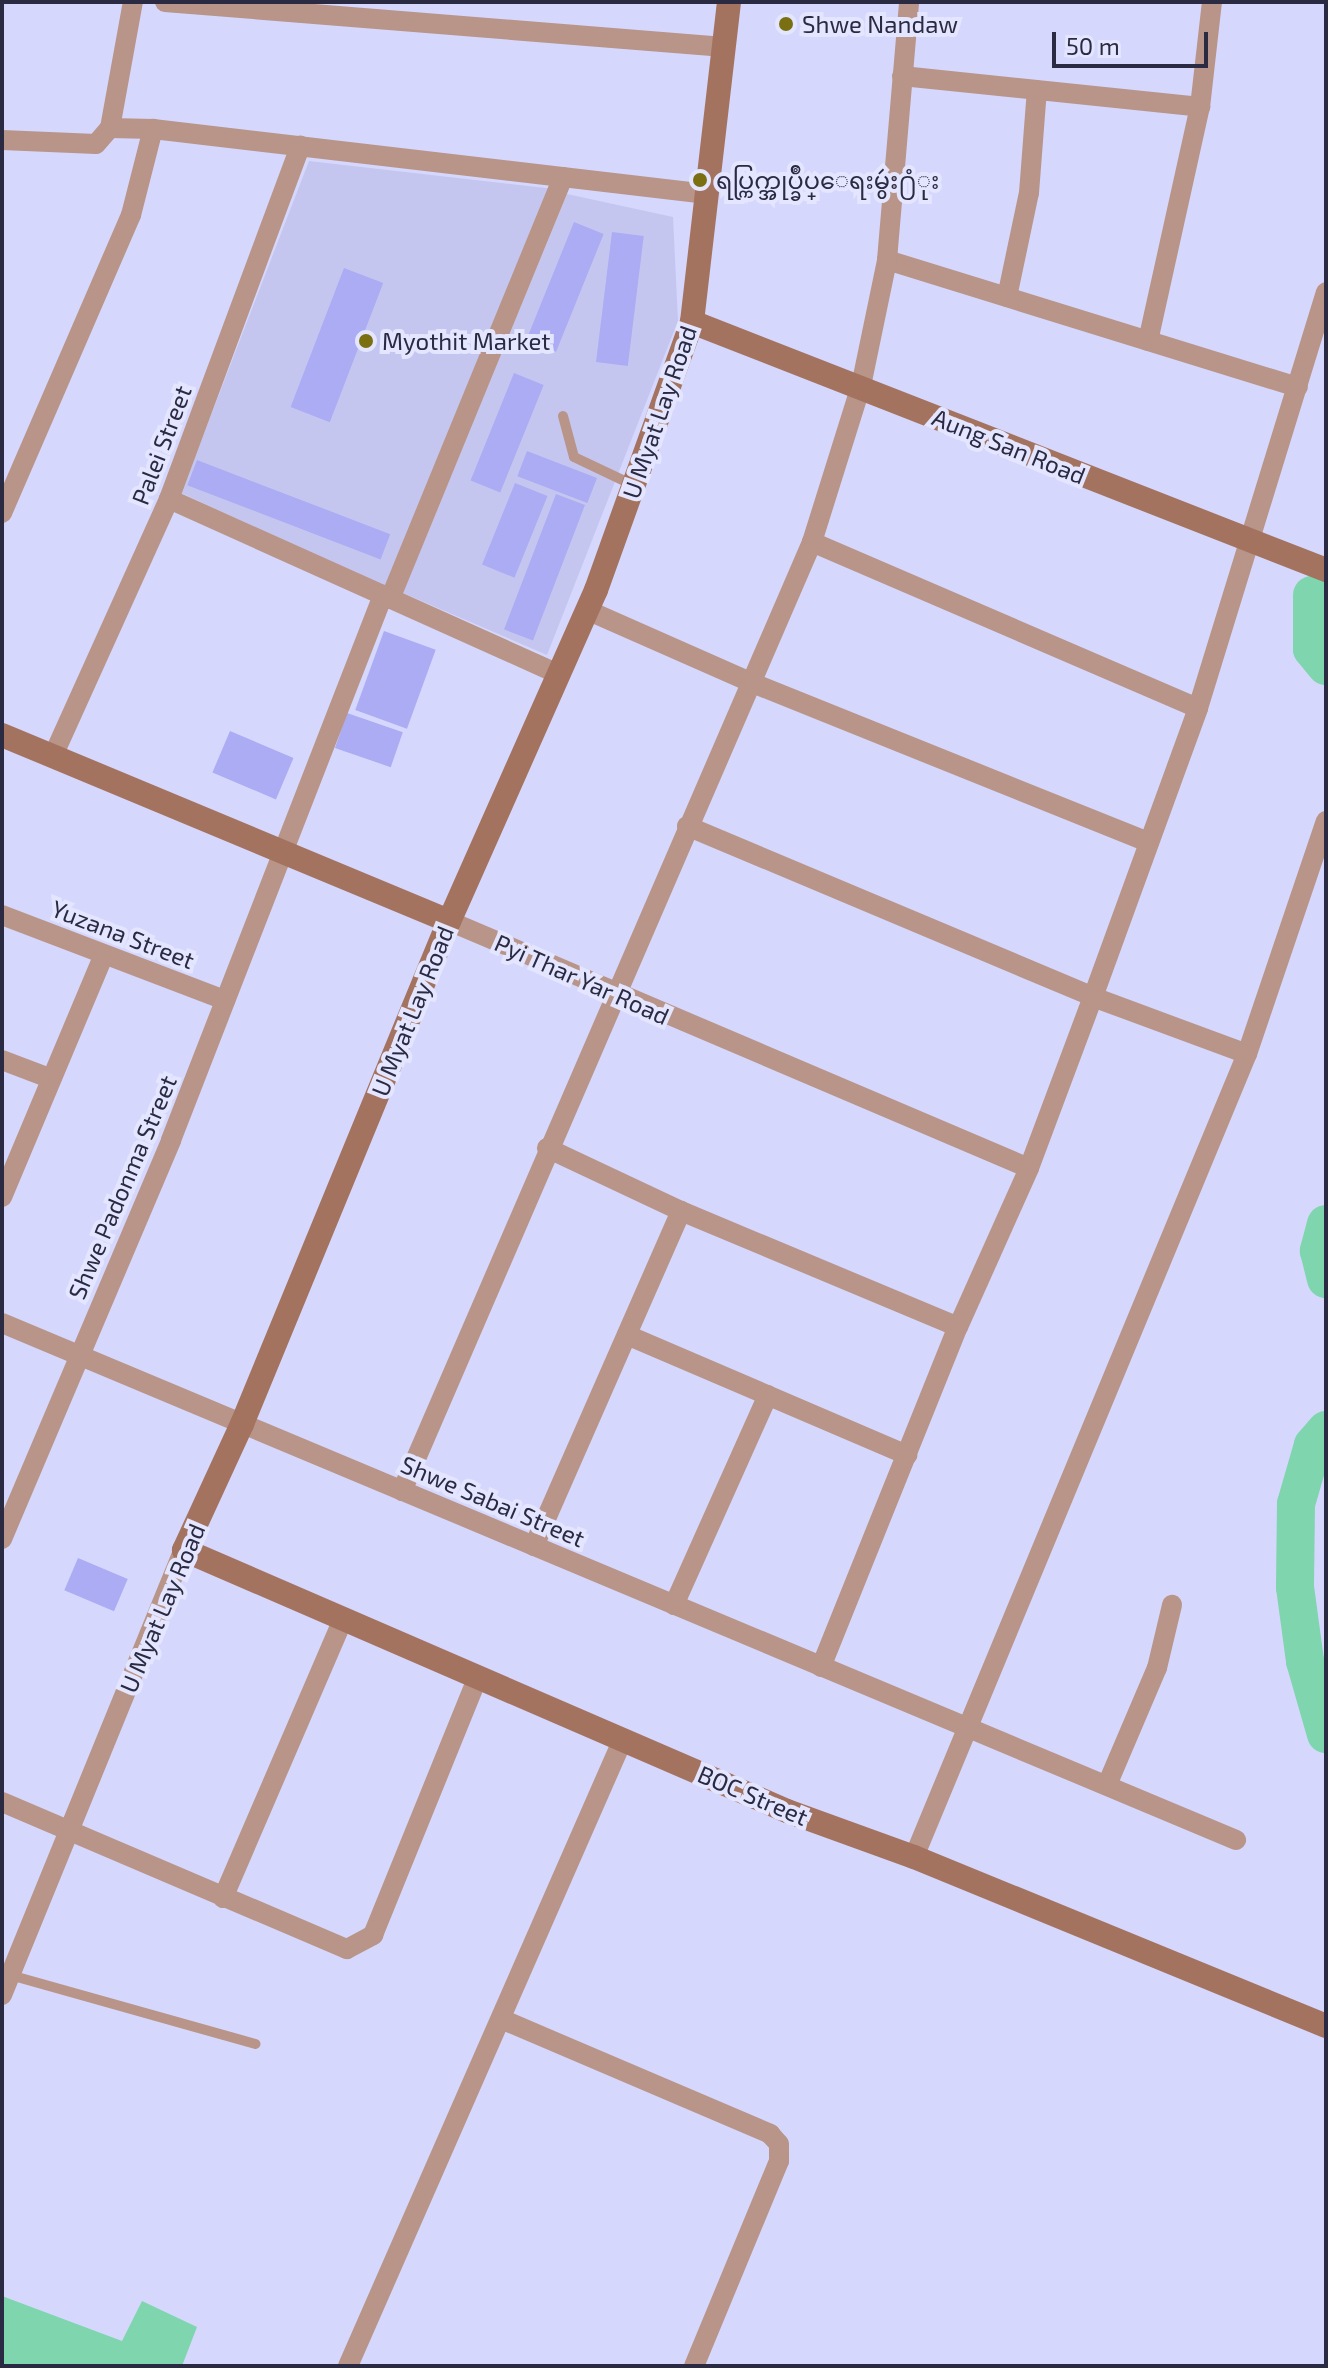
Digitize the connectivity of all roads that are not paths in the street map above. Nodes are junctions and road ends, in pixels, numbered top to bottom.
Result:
1 (133, 2) edge
2 (165, 2) edge
3 (729, 2) edge
4 (909, 2) edge
5 (1212, 2) edge
6 (724, 47) junction
7 (902, 76) junction
8 (1037, 90) junction
9 (1200, 107) junction
10 (110, 128) junction
11 (153, 129) junction
12 (3, 144) edge
13 (300, 146) junction
14 (563, 177) junction
15 (707, 194) junction
16 (887, 260) junction
17 (1326, 292) edge
18 (1007, 297) junction
19 (692, 322) junction
20 (1148, 341) junction
21 (861, 386) junction
22 (1298, 387) junction
23 (563, 416) dead end
24 (633, 485) junction
25 (169, 499) junction
26 (2, 513) edge
27 (812, 542) junction
28 (1252, 544) junction
29 (1326, 570) edge
30 (386, 597) junction
31 (587, 610) junction
32 (558, 674) junction
33 (750, 682) junction
34 (1198, 708) junction
35 (2, 735) edge
36 (53, 756) junction
37 (1326, 821) edge
38 (687, 826) junction
39 (1149, 842) junction
40 (283, 852) junction
41 (2, 915) edge
42 (449, 921) junction
43 (103, 957) junction
44 (613, 994) junction
45 (1093, 997) junction
46 (225, 1000) junction
47 (1247, 1054) junction
48 (2, 1060) edge
49 (52, 1079) junction
50 (547, 1148) junction
51 (1029, 1168) junction
52 (2, 1197) edge
53 (681, 1211) junction
54 (2, 1323) edge
55 (958, 1327) junction
56 (627, 1335) junction
57 (80, 1354) junction
58 (768, 1395) junction
59 (242, 1424) junction
60 (907, 1455) junction
61 (402, 1491) junction
62 (2, 1539) edge
63 (534, 1546) junction
64 (184, 1550) junction
65 (674, 1605) junction
66 (1172, 1605) dead end
67 (343, 1619) junction
68 (821, 1667) junction
69 (478, 1677) junction
70 (965, 1727) junction
71 (623, 1739) junction
72 (1107, 1785) junction
73 (2, 1802) edge
74 (69, 1832) junction
75 (1236, 1840) dead end
76 (914, 1857) junction
77 (223, 1898) junction
78 (10, 1975) junction
79 (2, 1995) edge
80 (501, 2019) junction
81 (1326, 2026) edge
82 (256, 2044) dead end
83 (348, 2366) edge
84 (694, 2366) edge

1 - 10 street
2 - 6 street
3 - 6 main road, U Myat Lay Road
4 - 7 street
5 - 9 street
6 - 15 main road, U Myat Lay Road
7 - 8 street
7 - 16 street
8 - 9 street
8 - 18 street
9 - 20 street
10 - 11 street
10 - 12 street
11 - 13 street
11 - 26 street
13 - 14 street
13 - 25 street, Palei Street
14 - 15 street
14 - 30 street, Shwe Padonma Street
15 - 19 main road, U Myat Lay Road
16 - 18 street
16 - 21 street
17 - 22 street
18 - 20 street
19 - 21 main road, Aung San Road
19 - 24 main road, U Myat Lay Road
20 - 22 street
21 - 27 street
21 - 28 main road, Aung San Road
22 - 28 street
23 - 24 lane
24 - 31 main road, U Myat Lay Road
25 - 30 street
25 - 36 street, Palei Street
27 - 33 street
27 - 34 street
28 - 29 main road, Aung San Road
28 - 34 street
30 - 32 street
30 - 40 street, Shwe Padonma Street
31 - 32 main road, U Myat Lay Road
31 - 33 street
32 - 42 main road, U Myat Lay Road
33 - 38 street
33 - 39 street
34 - 39 street
35 - 36 main road, Pyi Thar Yar Road
36 - 40 main road, Pyi Thar Yar Road
37 - 47 street
38 - 44 street
38 - 45 street
39 - 45 street
40 - 42 main road, Pyi Thar Yar Road
40 - 46 street, Shwe Padonma Street
41 - 43 street, Yuzana Street
42 - 44 street, Pyi Thar Yar Road
42 - 59 main road, U Myat Lay Road
43 - 46 street, Yuzana Street
43 - 49 street
44 - 50 street
44 - 51 street, Pyi Thar Yar Road
45 - 47 street
45 - 51 street
46 - 57 street, Shwe Padonma Street
47 - 70 street
48 - 49 street
49 - 52 street
50 - 53 street
50 - 61 street
51 - 55 street
53 - 55 street
53 - 56 street
54 - 57 street, Shwe Sabai Street
55 - 60 street
56 - 58 street
56 - 63 street
57 - 59 street, Shwe Sabai Street
57 - 62 street, Shwe Padonma Street
58 - 60 street
58 - 65 street
59 - 61 street, Shwe Sabai Street
59 - 64 main road, U Myat Lay Road
60 - 68 street
61 - 63 street, Shwe Sabai Street
63 - 65 street, Shwe Sabai Street
64 - 67 main road, BOC Street
64 - 74 street, U Myat Lay Road
65 - 68 street, Shwe Sabai Street
66 - 72 street
67 - 69 main road, BOC Street
67 - 77 street
68 - 70 street, Shwe Sabai Street
69 - 71 main road, BOC Street
69 - 77 street
70 - 72 street, Shwe Sabai Street
70 - 76 street
71 - 76 main road, BOC Street
71 - 80 street
72 - 75 street, Shwe Sabai Street
73 - 74 street
74 - 77 street
74 - 78 street, U Myat Lay Road
76 - 81 main road, BOC Street
78 - 79 street, U Myat Lay Road
78 - 82 lane
80 - 83 street
80 - 84 street

